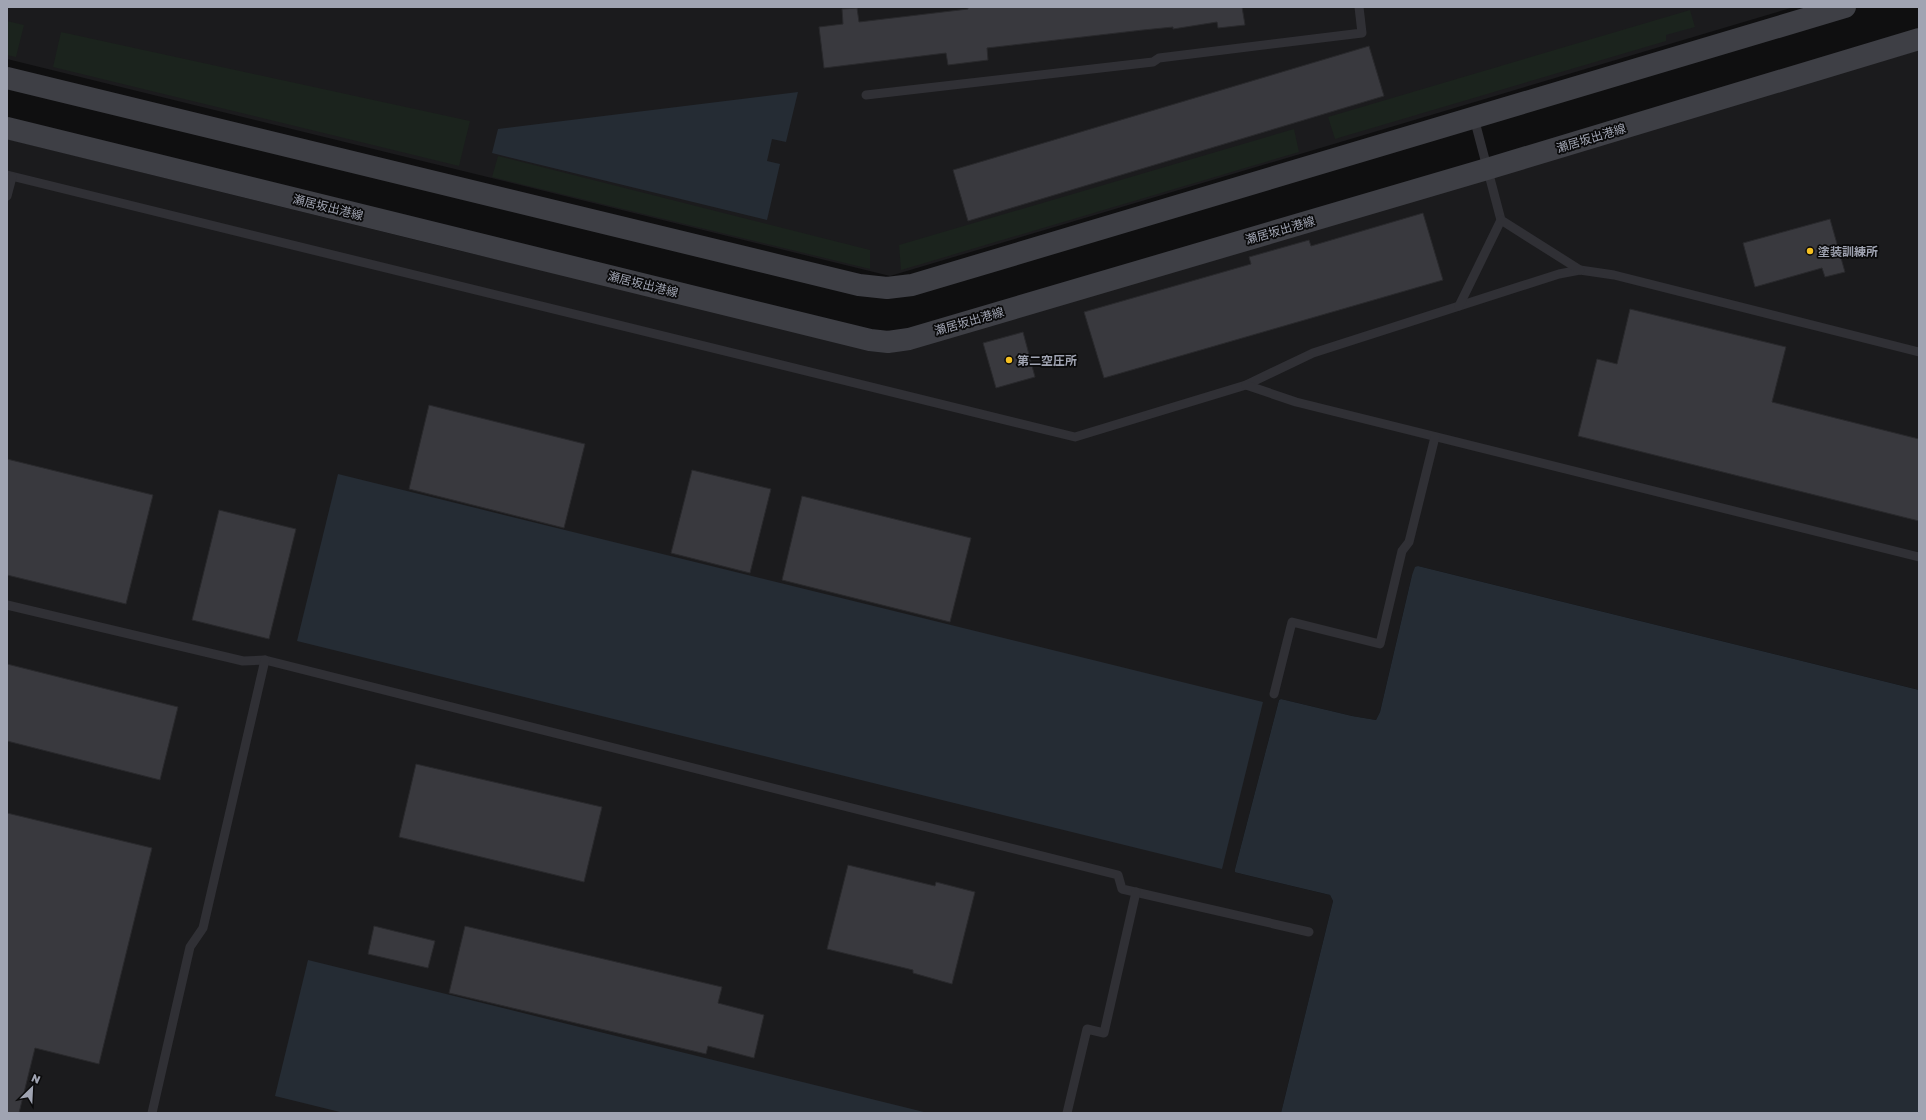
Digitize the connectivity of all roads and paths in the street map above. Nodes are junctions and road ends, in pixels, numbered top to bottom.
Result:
1 (1359, 7) edge
2 (1845, 7) edge
3 (1919, 38) edge
4 (7, 78) edge
5 (866, 95) dead end
6 (1474, 118) junction
7 (7, 128) edge
8 (1487, 169) junction
9 (9, 176) edge
10 (7, 196) edge
11 (1501, 220) junction
12 (1580, 270) junction
13 (1459, 306) junction
14 (1919, 352) edge
15 (1246, 385) junction
16 (1435, 437) junction
17 (1919, 557) edge
18 (7, 605) edge
19 (265, 660) junction
20 (1274, 694) dead end
21 (1136, 892) junction
22 (1309, 932) dead end
23 (152, 1113) edge
24 (1067, 1113) edge

1 - 5 lane
2 - 6 main road
3 - 8 main road, 瀬居坂出港線
4 - 6 main road
6 - 8 lane
7 - 8 main road, 瀬居坂出港線
8 - 11 lane
9 - 10 lane
9 - 15 lane
11 - 12 lane
11 - 13 lane
12 - 13 lane
12 - 14 lane
13 - 15 lane
15 - 16 lane
16 - 17 lane
16 - 20 lane
18 - 19 lane
19 - 21 lane
19 - 23 lane
21 - 22 lane
21 - 24 lane

